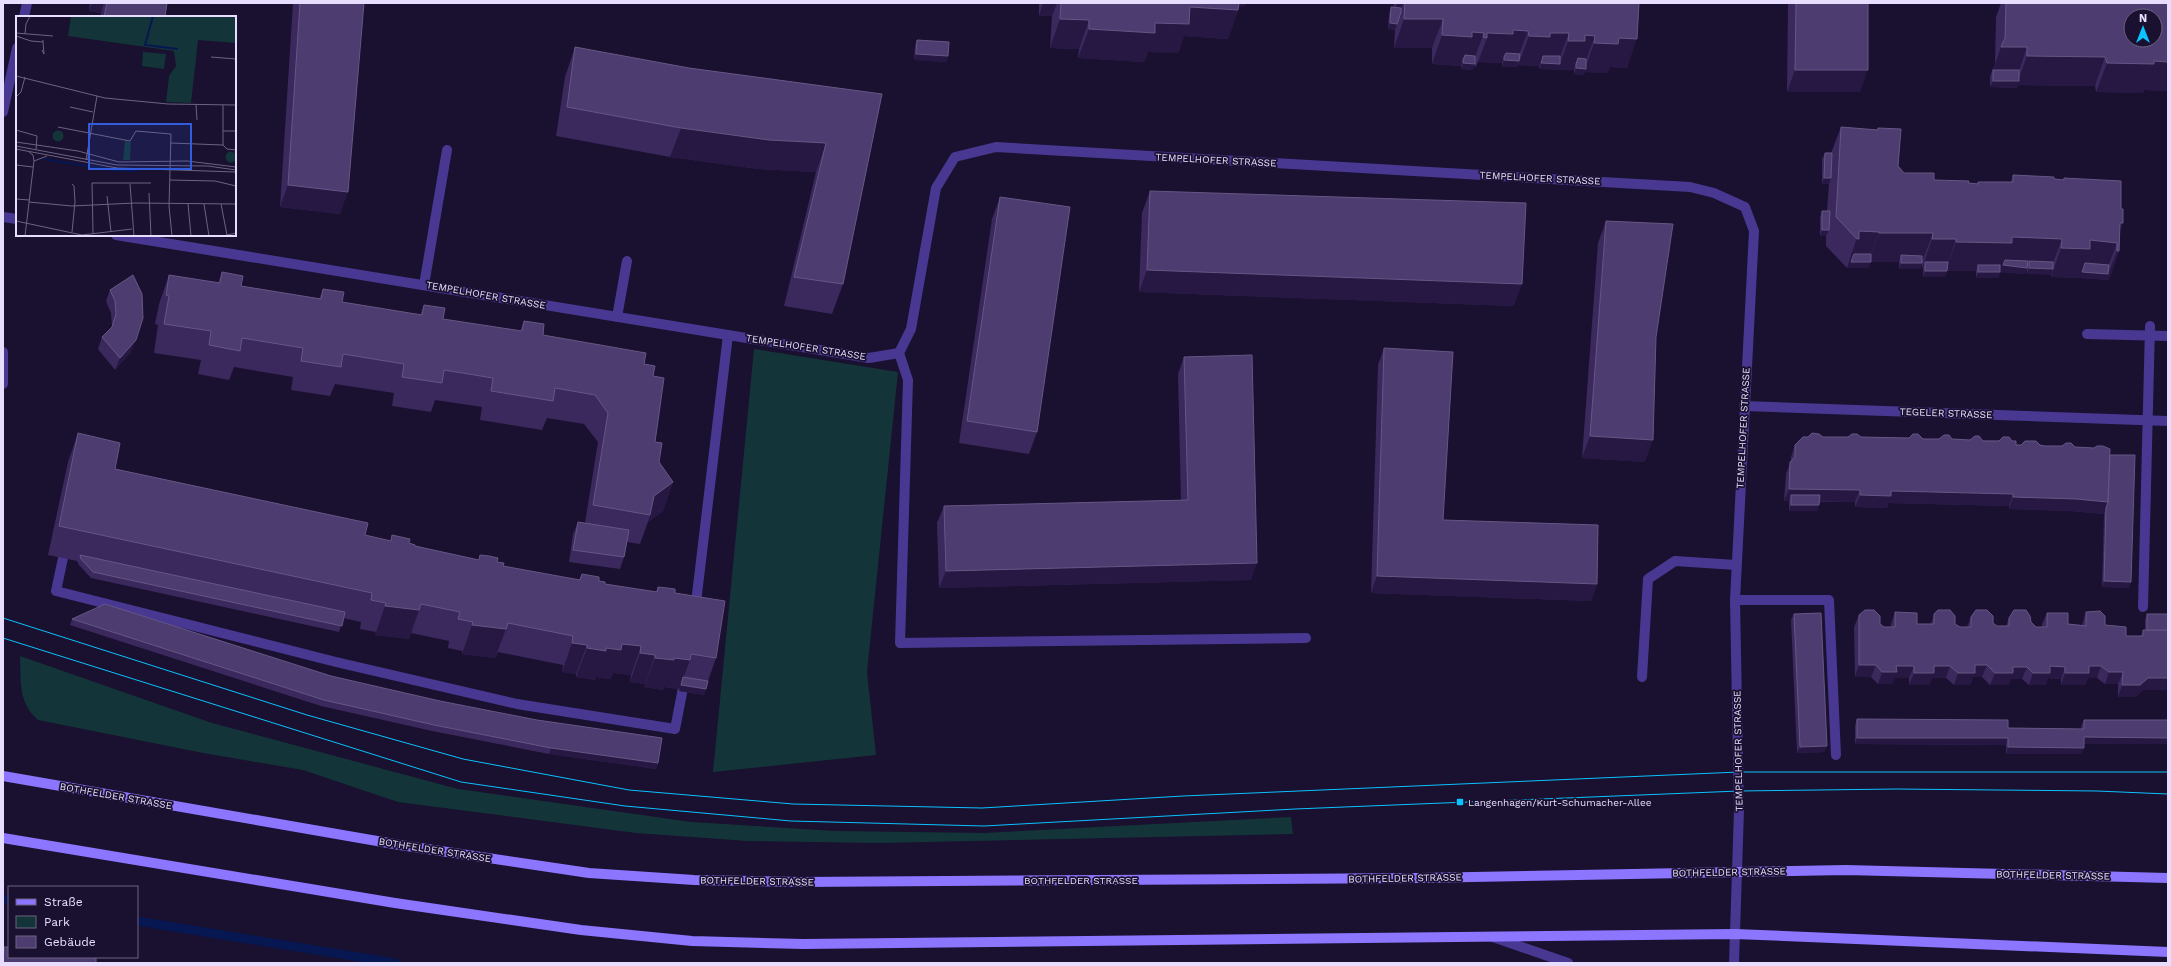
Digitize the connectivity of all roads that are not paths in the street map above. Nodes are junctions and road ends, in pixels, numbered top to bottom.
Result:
1 (27, 3) edge
2 (24, 16) edge
3 (16, 53) edge
4 (3, 112) edge
5 (447, 150) dead end
6 (3, 217) edge
7 (16, 219) edge
8 (122, 236) edge
9 (627, 261) dead end
10 (424, 285) junction
11 (617, 317) junction
12 (2150, 331) junction
13 (728, 334) junction
14 (2087, 334) dead end
15 (2168, 336) edge
16 (3, 352) edge
17 (898, 353) junction
18 (3, 384) edge
19 (1744, 406) junction
20 (2148, 420) junction
21 (2168, 421) edge
22 (63, 558) edge
23 (1736, 565) junction
24 (1735, 600) junction
25 (2143, 607) dead end
26 (694, 621) edge
27 (1306, 638) dead end
28 (1642, 678) dead end
29 (684, 683) edge
30 (1836, 754) dead end
31 (3, 776) edge
32 (3, 838) edge
33 (1737, 872) junction
34 (2168, 878) edge
35 (1735, 934) junction
36 (1489, 936) junction
37 (2168, 952) edge
38 (1568, 963) edge
39 (1734, 963) edge

1 - 2 street
3 - 4 street
5 - 10 street
6 - 7 street
8 - 10 street, TEMPELHOFER STRASSE
9 - 11 street
10 - 11 street, TEMPELHOFER STRASSE
11 - 13 street, TEMPELHOFER STRASSE
12 - 14 street
12 - 15 street
12 - 20 street
13 - 17 street, TEMPELHOFER STRASSE
13 - 26 street
16 - 18 street
17 - 19 street, TEMPELHOFER STRASSE
17 - 27 street
19 - 20 street, TEGELER STRASSE
19 - 23 street, TEMPELHOFER STRASSE
20 - 21 street, TEGELER STRASSE
20 - 25 street
22 - 29 street
23 - 24 street, TEMPELHOFER STRASSE
23 - 28 street
24 - 30 street
24 - 33 street, TEMPELHOFER STRASSE
31 - 33 main road, BOTHFELDER STRASSE
32 - 36 main road
33 - 34 main road, BOTHFELDER STRASSE
33 - 35 street, TEMPELHOFER STRASSE
35 - 36 main road
35 - 37 main road
35 - 39 street, TEMPELHOFER STRASSE
36 - 38 street

